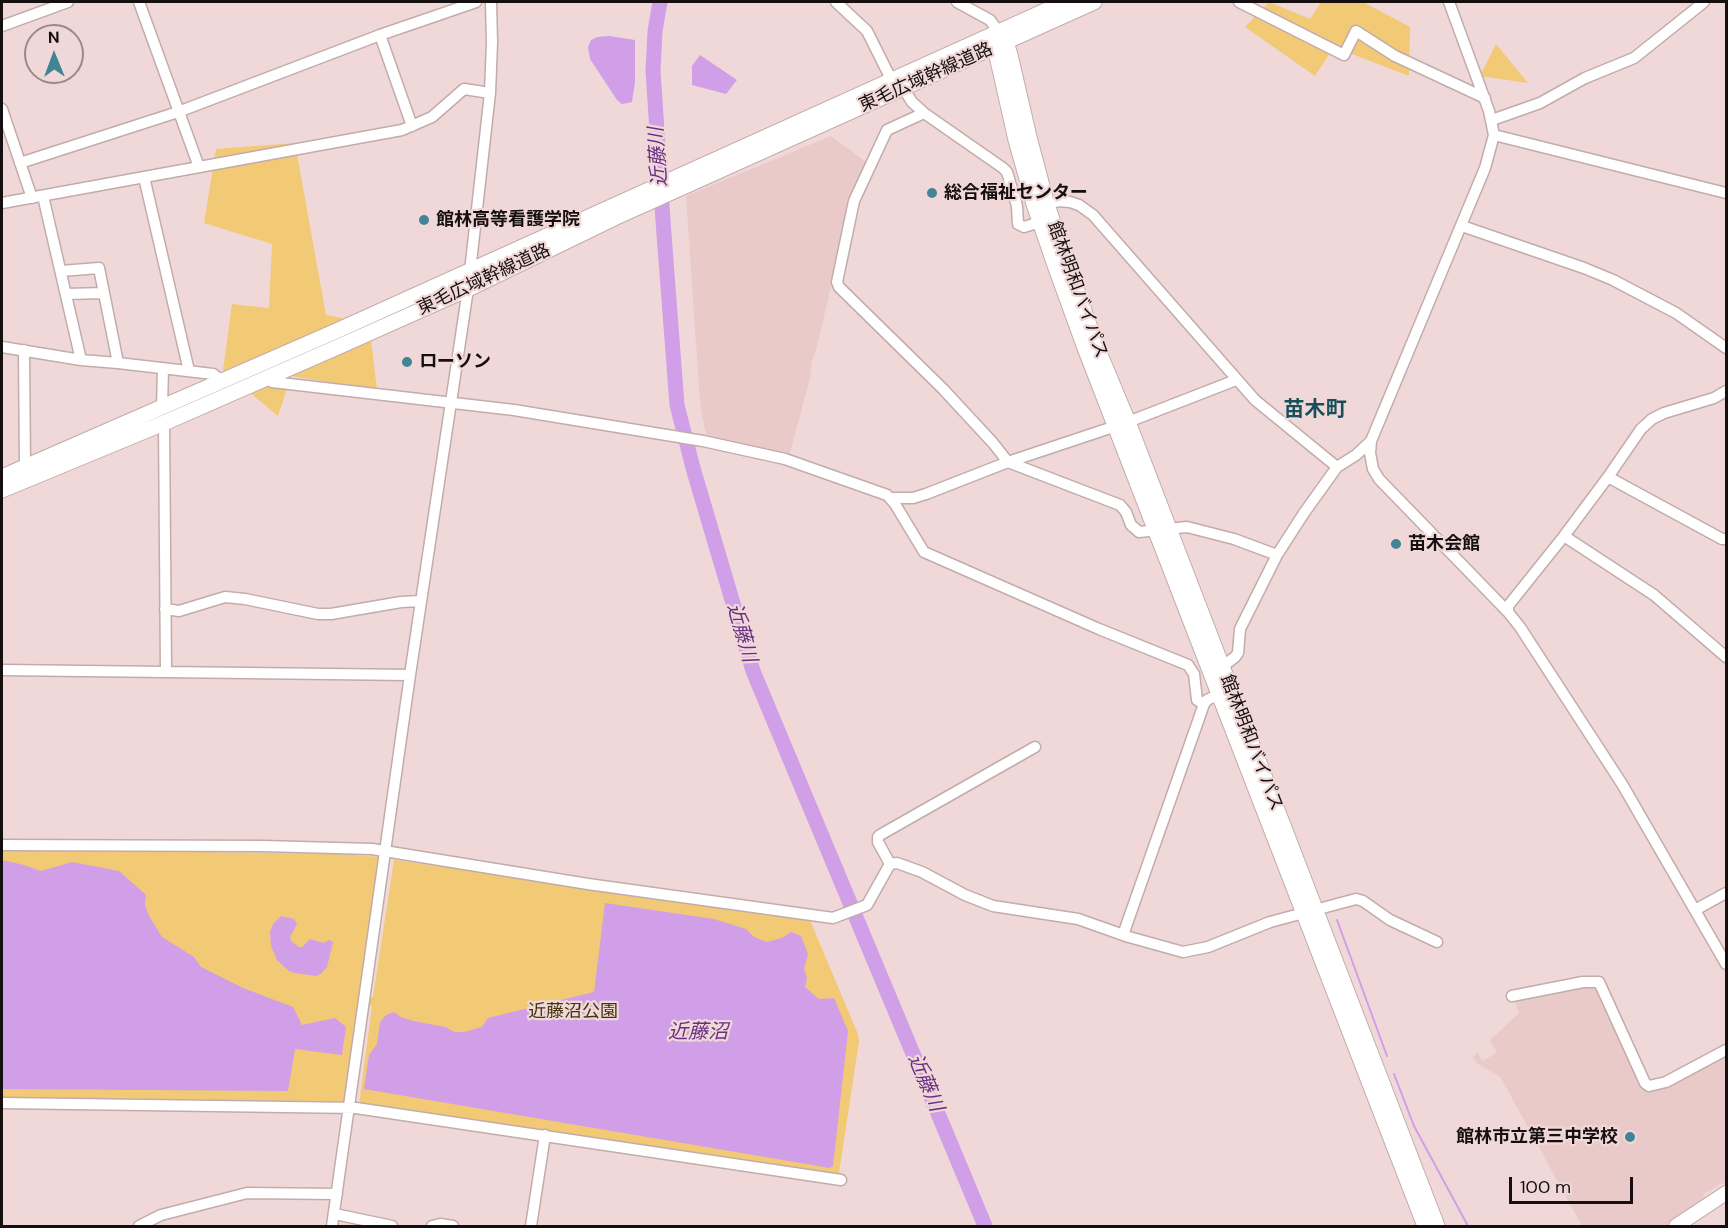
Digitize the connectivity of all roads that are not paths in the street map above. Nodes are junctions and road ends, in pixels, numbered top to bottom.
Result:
1 (68, 2) edge
2 (140, 2) edge
3 (476, 2) edge
4 (491, 2) edge
5 (838, 2) edge
6 (957, 2) edge
7 (1065, 2) edge
8 (1094, 2) edge
9 (1239, 2) edge
10 (1449, 2) edge
11 (1704, 2) edge
12 (1253, 6) edge
13 (2, 26) edge
14 (380, 35) junction
15 (1000, 40) junction
16 (897, 84) junction
17 (490, 93) junction
18 (1485, 98) junction
19 (2, 109) edge
20 (178, 112) junction
21 (924, 113) junction
22 (1492, 120) junction
23 (412, 126) junction
24 (1494, 135) junction
25 (20, 163) junction
26 (199, 167) junction
27 (144, 177) junction
28 (1726, 193) edge
29 (43, 196) junction
30 (646, 197) junction
31 (32, 198) junction
32 (2, 203) edge
33 (1047, 205) junction
34 (1040, 222) junction
35 (1462, 226) junction
36 (469, 270) junction
37 (61, 271) junction
38 (468, 288) junction
39 (104, 293) junction
40 (66, 294) junction
41 (2, 347) edge
42 (1726, 348) edge
43 (24, 350) junction
44 (81, 360) junction
45 (118, 363) junction
46 (163, 368) junction
47 (189, 371) junction
48 (266, 376) junction
49 (1236, 380) junction
50 (222, 381) junction
51 (1726, 391) edge
52 (451, 403) junction
53 (163, 416) junction
54 (1122, 424) junction
55 (1371, 441) junction
56 (1356, 455) junction
57 (1008, 462) junction
58 (1337, 467) junction
59 (25, 469) junction
60 (1372, 469) junction
61 (2, 477) edge
62 (1608, 477) junction
63 (2, 490) edge
64 (891, 498) junction
65 (1162, 530) junction
66 (1564, 536) junction
67 (1726, 539) edge
68 (1277, 555) junction
69 (421, 601) junction
70 (165, 609) junction
71 (1508, 612) junction
72 (1726, 657) edge
73 (1222, 667) junction
74 (2, 670) edge
75 (166, 671) junction
76 (410, 675) junction
77 (1220, 694) junction
78 (1204, 704) junction
79 (1035, 747) dead end
80 (2, 845) edge
81 (385, 852) junction
82 (890, 864) junction
83 (1726, 893) edge
84 (1695, 910) junction
85 (1309, 911) junction
86 (1123, 935) junction
87 (1437, 942) dead end
88 (1726, 963) edge
89 (1512, 996) dead end
90 (1726, 1050) edge
91 (2, 1103) edge
92 (349, 1108) junction
93 (545, 1135) junction
94 (841, 1180) dead end
95 (1726, 1193) edge
96 (337, 1194) junction
97 (335, 1214) junction
98 (139, 1227) edge
99 (332, 1227) edge
100 (392, 1227) edge
101 (432, 1227) edge
102 (453, 1227) edge
103 (531, 1227) edge
104 (1425, 1227) edge
105 (1437, 1227) edge
106 (1676, 1227) edge

1 - 13 street
2 - 20 street
3 - 14 street
4 - 17 street
5 - 16 street
6 - 15 street
7 - 15 highway, 東毛広域幹線道路
8 - 15 highway, 東毛広域幹線道路
9 - 12 street
10 - 18 street
11 - 22 street
12 - 18 street
14 - 20 street
14 - 23 street
15 - 16 highway, 東毛広域幹線道路
15 - 33 highway, 館林明和バイパス
15 - 34 highway, 館林明和バイパス
16 - 21 street
16 - 30 highway, 東毛広域幹線道路
17 - 23 street
17 - 36 street
18 - 22 street
19 - 25 street
20 - 25 street
20 - 26 street
21 - 34 street
21 - 57 street
22 - 24 street
23 - 26 street
24 - 28 street
24 - 35 street
25 - 31 street
26 - 27 street
27 - 29 street
27 - 47 street
29 - 31 street
29 - 37 street
30 - 36 highway, 東毛広域幹線道路
30 - 38 highway, 東毛広域幹線道路
31 - 32 street
33 - 49 street
33 - 54 highway, 館林明和バイパス
34 - 54 highway, 館林明和バイパス
35 - 42 street
35 - 55 street
36 - 38 street
36 - 50 highway, 東毛広域幹線道路
37 - 39 street
37 - 40 street
38 - 48 highway, 東毛広域幹線道路
38 - 52 street
39 - 40 street
39 - 45 street
40 - 44 street
41 - 43 street
43 - 44 street
43 - 59 street
44 - 45 street
45 - 46 street
46 - 47 street
46 - 53 street
47 - 50 street
48 - 52 street
48 - 53 highway, 東毛広域幹線道路
49 - 54 street
49 - 58 street
50 - 53 highway, 東毛広域幹線道路
51 - 62 street
52 - 64 street
52 - 69 street
53 - 59 highway, 東毛広域幹線道路
53 - 63 highway, 東毛広域幹線道路
53 - 70 street
54 - 57 street
54 - 65 highway, 館林明和バイパス
55 - 56 street
55 - 60 street
56 - 58 street
56 - 60 street
57 - 64 street
57 - 65 street
58 - 68 street
59 - 61 highway, 東毛広域幹線道路
60 - 71 street
62 - 66 street
62 - 67 street
64 - 78 street
65 - 68 street
65 - 73 highway, 館林明和バイパス
65 - 77 highway, 館林明和バイパス
66 - 71 street
66 - 72 street
68 - 73 street
69 - 70 street
69 - 76 street
70 - 75 street
71 - 84 street
73 - 85 highway, 館林明和バイパス
74 - 75 street
75 - 76 street
76 - 81 street
77 - 78 street
77 - 85 highway, 館林明和バイパス
78 - 86 street
79 - 82 street
80 - 81 street
81 - 82 street
81 - 92 street
82 - 86 street
83 - 84 street
84 - 88 street
85 - 86 street
85 - 87 street
85 - 104 highway, 館林明和バイパス
85 - 105 highway, 館林明和バイパス
89 - 90 street
91 - 92 street
92 - 93 street
92 - 96 street
93 - 94 street
93 - 103 street
95 - 106 main road
96 - 97 street
96 - 98 street
97 - 99 street
97 - 100 street
101 - 102 street

